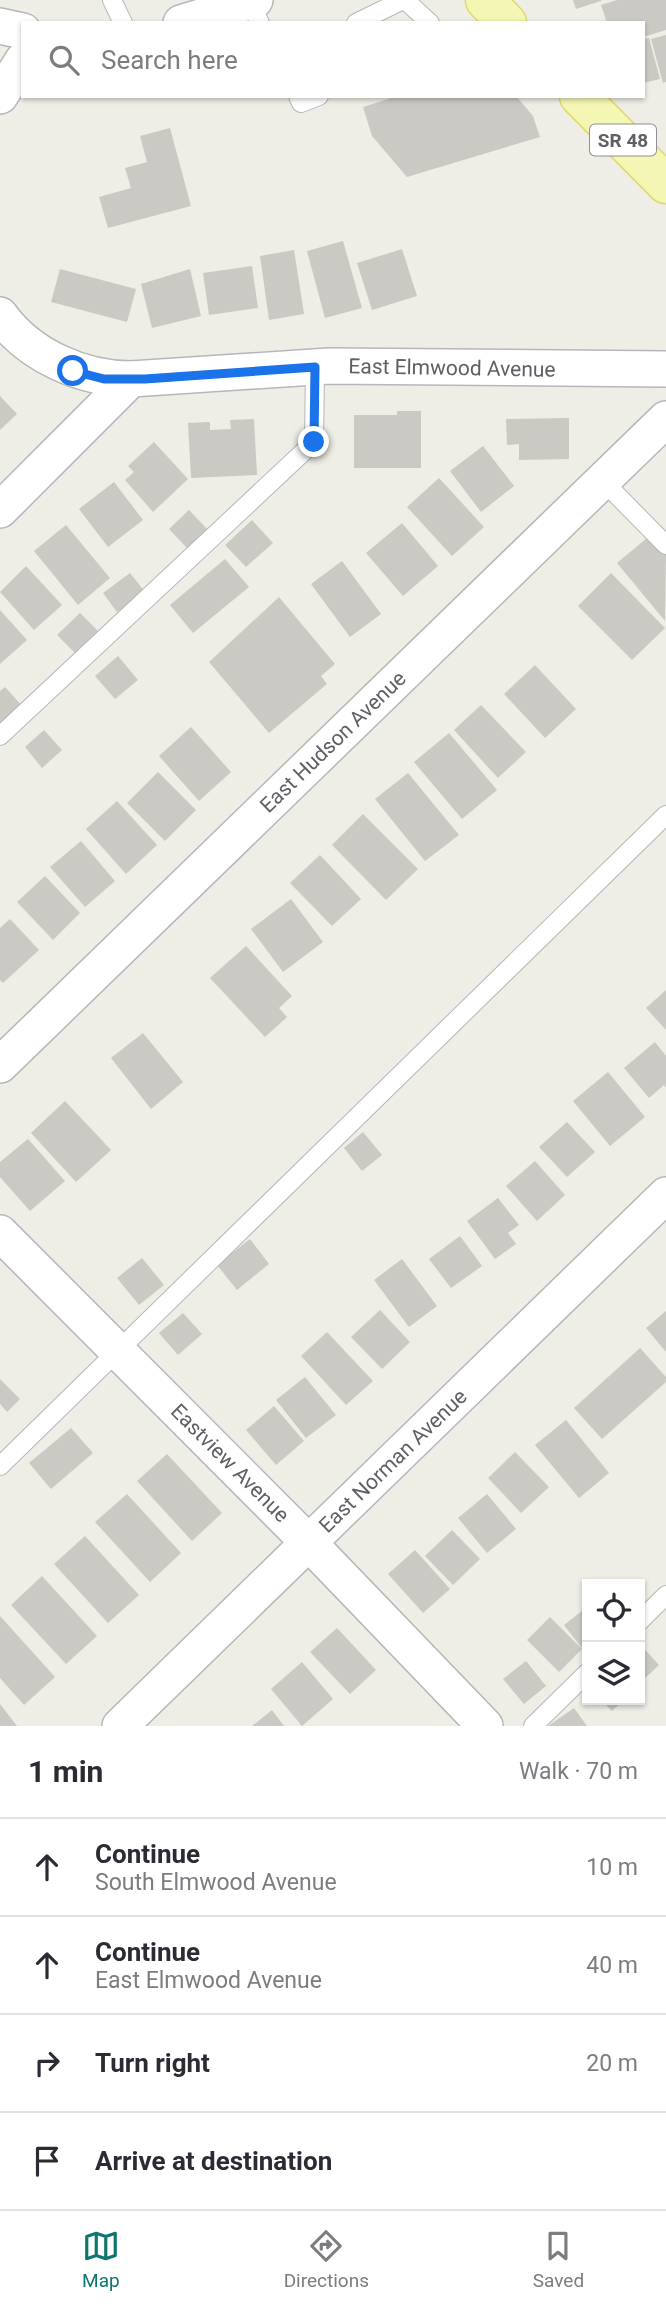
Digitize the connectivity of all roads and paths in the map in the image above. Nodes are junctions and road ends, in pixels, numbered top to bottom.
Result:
1 (112, 0) edge
2 (404, 0) edge
3 (255, 8) edge
4 (122, 21) edge
5 (191, 21) edge
6 (359, 21) edge
7 (428, 21) edge
8 (0, 26) edge
9 (21, 31) edge
10 (21, 63) edge
11 (0, 96) edge
12 (299, 98) edge
13 (314, 98) edge
14 (581, 98) edge
15 (666, 184) edge
16 (2, 322) edge
17 (315, 367) junction
18 (666, 369) edge
19 (131, 379) junction
20 (666, 419) edge
21 (603, 481) junction
22 (0, 510) edge
23 (666, 545) edge
24 (0, 736) edge
25 (666, 815) edge
26 (5, 1050) edge
27 (666, 1195) edge
28 (0, 1233) edge
29 (119, 1352) junction
30 (0, 1466) edge
31 (309, 1542) junction
32 (666, 1595) edge
33 (645, 1616) edge
34 (582, 1678) edge
35 (120, 1726) edge
36 (485, 1726) edge
37 (533, 1726) edge

1 - 4 lane
2 - 6 lane
2 - 7 lane
3 - 5 street
8 - 9 street
10 - 11 street
12 - 13 lane
14 - 15 main road, SR 48
16 - 19 street, East Elmwood Avenue
17 - 18 street, East Elmwood Avenue
17 - 19 street, East Elmwood Avenue
17 - 24 lane
19 - 22 street
20 - 21 street, East Hudson Avenue
21 - 23 lane
21 - 26 street, East Hudson Avenue
25 - 29 lane
27 - 31 street, East Norman Avenue
28 - 29 street, Eastview Avenue
29 - 30 lane
29 - 31 street, Eastview Avenue
31 - 35 street, East Norman Avenue
31 - 36 street, Eastview Avenue
32 - 33 lane
34 - 37 lane

